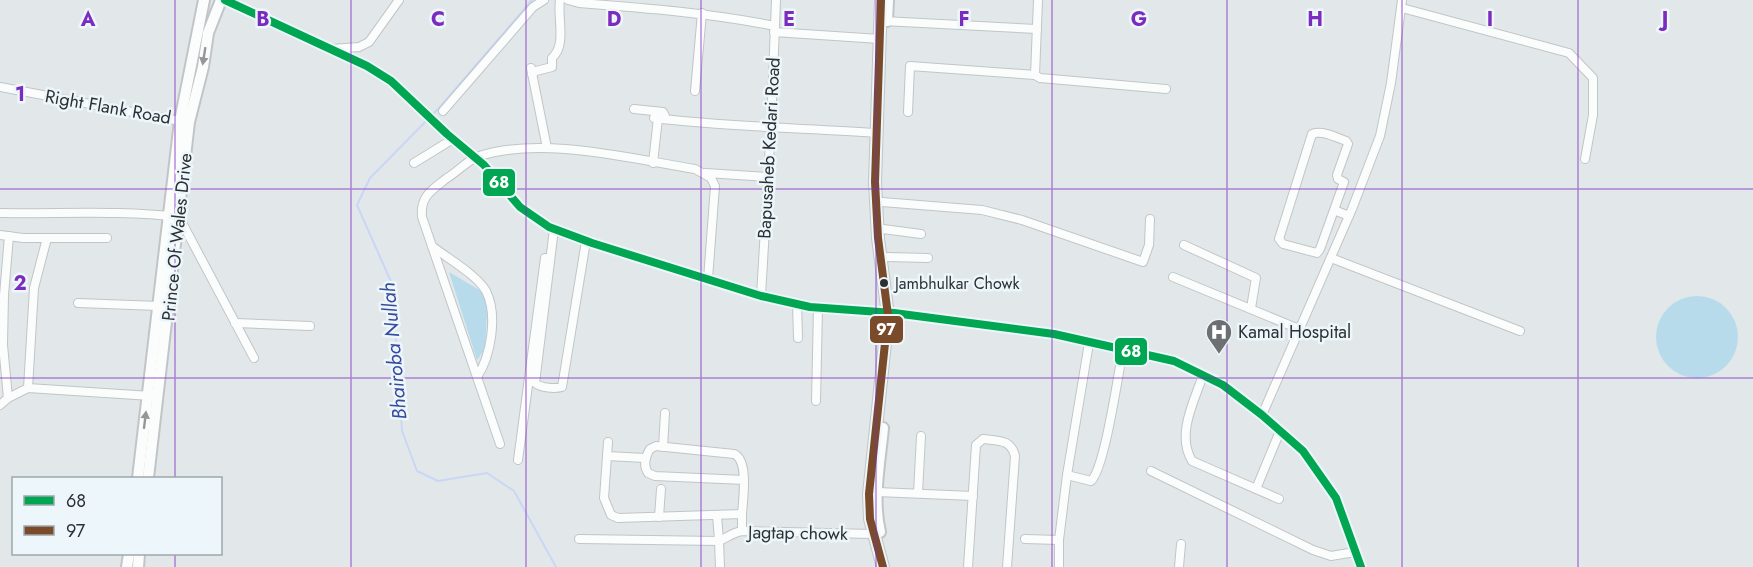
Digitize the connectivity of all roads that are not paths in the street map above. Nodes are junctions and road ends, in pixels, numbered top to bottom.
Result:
1 (204, 0) edge
2 (223, 0) edge
3 (399, 0) edge
4 (544, 0) edge
5 (560, 0) edge
6 (568, 0) edge
7 (776, 0) edge
8 (881, 0) edge
9 (888, 0) edge
10 (1038, 0) edge
11 (654, 4) edge
12 (1402, 4) edge
13 (702, 14) junction
14 (884, 21) junction
15 (775, 29) junction
16 (1037, 29) junction
17 (880, 39) junction
18 (329, 49) junction
19 (1035, 75) junction
20 (0, 87) edge
21 (1166, 89) dead end
22 (695, 91) dead end
23 (634, 109) dead end
24 (443, 111) dead end
25 (908, 112) dead end
26 (658, 118) junction
27 (180, 121) junction
28 (771, 126) junction
29 (877, 133) junction
30 (450, 136) junction
31 (547, 147) junction
32 (475, 158) junction
33 (1586, 159) dead end
34 (414, 163) dead end
35 (653, 163) junction
36 (704, 173) junction
37 (769, 177) junction
38 (882, 202) junction
39 (1334, 210) junction
40 (0, 213) edge
41 (1349, 216) junction
42 (174, 217) junction
43 (1150, 219) dead end
44 (552, 228) junction
45 (883, 229) junction
46 (921, 234) dead end
47 (4, 235) edge
48 (47, 238) junction
49 (107, 238) dead end
50 (586, 241) junction
51 (1184, 245) dead end
52 (432, 246) junction
53 (887, 257) junction
54 (928, 258) dead end
55 (1331, 258) junction
56 (1173, 277) dead end
57 (708, 279) junction
58 (762, 296) junction
59 (78, 303) dead end
60 (797, 304) junction
61 (159, 306) junction
62 (818, 307) junction
63 (1251, 308) junction
64 (891, 312) junction
65 (235, 322) junction
66 (310, 326) dead end
67 (1299, 329) junction
68 (1520, 331) dead end
69 (798, 338) dead end
70 (1089, 342) junction
71 (2, 345) edge
72 (1123, 350) junction
73 (254, 358) dead end
74 (1203, 375) junction
75 (477, 377) junction
76 (28, 388) junction
77 (153, 397) junction
78 (8, 398) junction
79 (816, 401) dead end
80 (0, 405) edge
81 (665, 413) dead end
82 (1262, 415) junction
83 (1280, 431) junction
84 (921, 436) dead end
85 (608, 442) dead end
86 (500, 444) dead end
87 (663, 447) junction
88 (607, 456) junction
89 (645, 458) junction
90 (518, 460) dead end
91 (1151, 471) dead end
92 (1067, 475) junction
93 (138, 477) edge
94 (148, 477) edge
95 (744, 480) junction
96 (661, 489) dead end
97 (1256, 489) junction
98 (877, 492) junction
99 (918, 493) junction
100 (973, 496) junction
101 (1279, 500) dead end
102 (742, 514) junction
103 (717, 515) junction
104 (659, 517) junction
105 (742, 531) junction
106 (873, 534) junction
107 (579, 539) dead end
108 (1025, 539) dead end
109 (721, 540) junction
110 (1059, 540) junction
111 (1181, 544) dead end
112 (1355, 552) junction
113 (720, 567) edge
114 (883, 567) edge
115 (889, 567) edge
116 (968, 567) edge
117 (1007, 567) edge
118 (1059, 567) edge
119 (1179, 567) edge
120 (1361, 567) edge

1 - 27 main road, Prince Of Wales Drive
2 - 18 street
2 -> 42 main road, Prince Of Wales Drive
3 - 18 street
4 - 24 street
5 - 31 street
6 - 11 street
7 - 15 street, Bapusaheb Kedari Road
8 - 14 main road
9 - 14 main road
10 - 16 street
11 - 13 street
12 - 33 street
12 - 41 street
13 - 15 street
13 - 22 street
14 - 16 street
14 - 17 main road
14 - 38 main road
15 - 17 street
15 - 28 street, Bapusaheb Kedari Road
16 - 19 street
17 - 29 main road
18 - 30 street
19 - 21 street
19 - 25 street
20 - 27 street, Right Flank Road
23 - 26 street
26 - 28 street
26 - 35 street
27 - 42 main road, Prince Of Wales Drive
28 - 29 street
28 - 37 street, Bapusaheb Kedari Road
29 - 64 main road
30 - 32 street
30 - 34 street
31 - 32 street
31 - 35 street
32 - 44 street
32 - 52 street
35 - 36 street
36 - 37 street
36 - 57 street
37 - 58 street, Bapusaheb Kedari Road
38 - 43 street
38 - 45 main road
39 - 39 street
39 - 41 street
40 - 42 street
41 - 55 street
42 - 61 main road, Prince Of Wales Drive
42 - 65 street
42 - 77 main road, Prince Of Wales Drive
44 - 50 street
44 - 50 street
44 - 90 street
45 - 46 street
45 - 53 main road
47 - 48 street
47 - 71 street
48 - 49 street
48 - 76 street
50 - 57 street
51 - 63 street
52 - 75 street
52 - 75 street
53 - 54 street
53 - 64 main road
55 - 67 street
55 - 68 street
56 - 63 street
57 - 58 street
58 - 60 street
59 - 61 street
60 - 62 street
60 - 69 street
61 - 77 main road, Prince Of Wales Drive
62 - 64 street
62 - 79 street
63 - 67 street
64 - 70 street
64 - 98 main road
64 - 106 main road
65 - 66 street
65 - 73 street
67 - 82 street
70 - 72 street
70 - 92 street
71 - 78 street
72 - 74 street
72 - 92 street
74 - 82 street
74 - 97 street
75 - 86 street
76 - 77 street
76 - 78 street
93 -> 77 main road, Prince Of Wales Drive
77 - 94 main road, Prince Of Wales Drive
78 - 80 street
81 - 87 street
82 - 83 street
83 - 97 street
83 - 112 street
84 - 99 street
85 - 88 street
87 - 89 street
87 - 95 street
88 - 89 street
88 - 104 street
89 - 95 street
91 - 112 street
92 - 110 street
95 - 102 street
96 - 104 street
97 - 101 street
98 - 99 street
98 - 115 main road
99 - 100 street
100 - 116 street
100 - 117 street
102 - 103 street
102 - 105 street
103 - 104 street
103 - 109 street
105 - 106 street, Jagtap chowk
105 - 109 street, Jagtap chowk
106 - 114 main road
107 - 109 street
108 - 110 street
109 - 113 street
110 - 118 street
111 - 119 street
112 - 120 street

